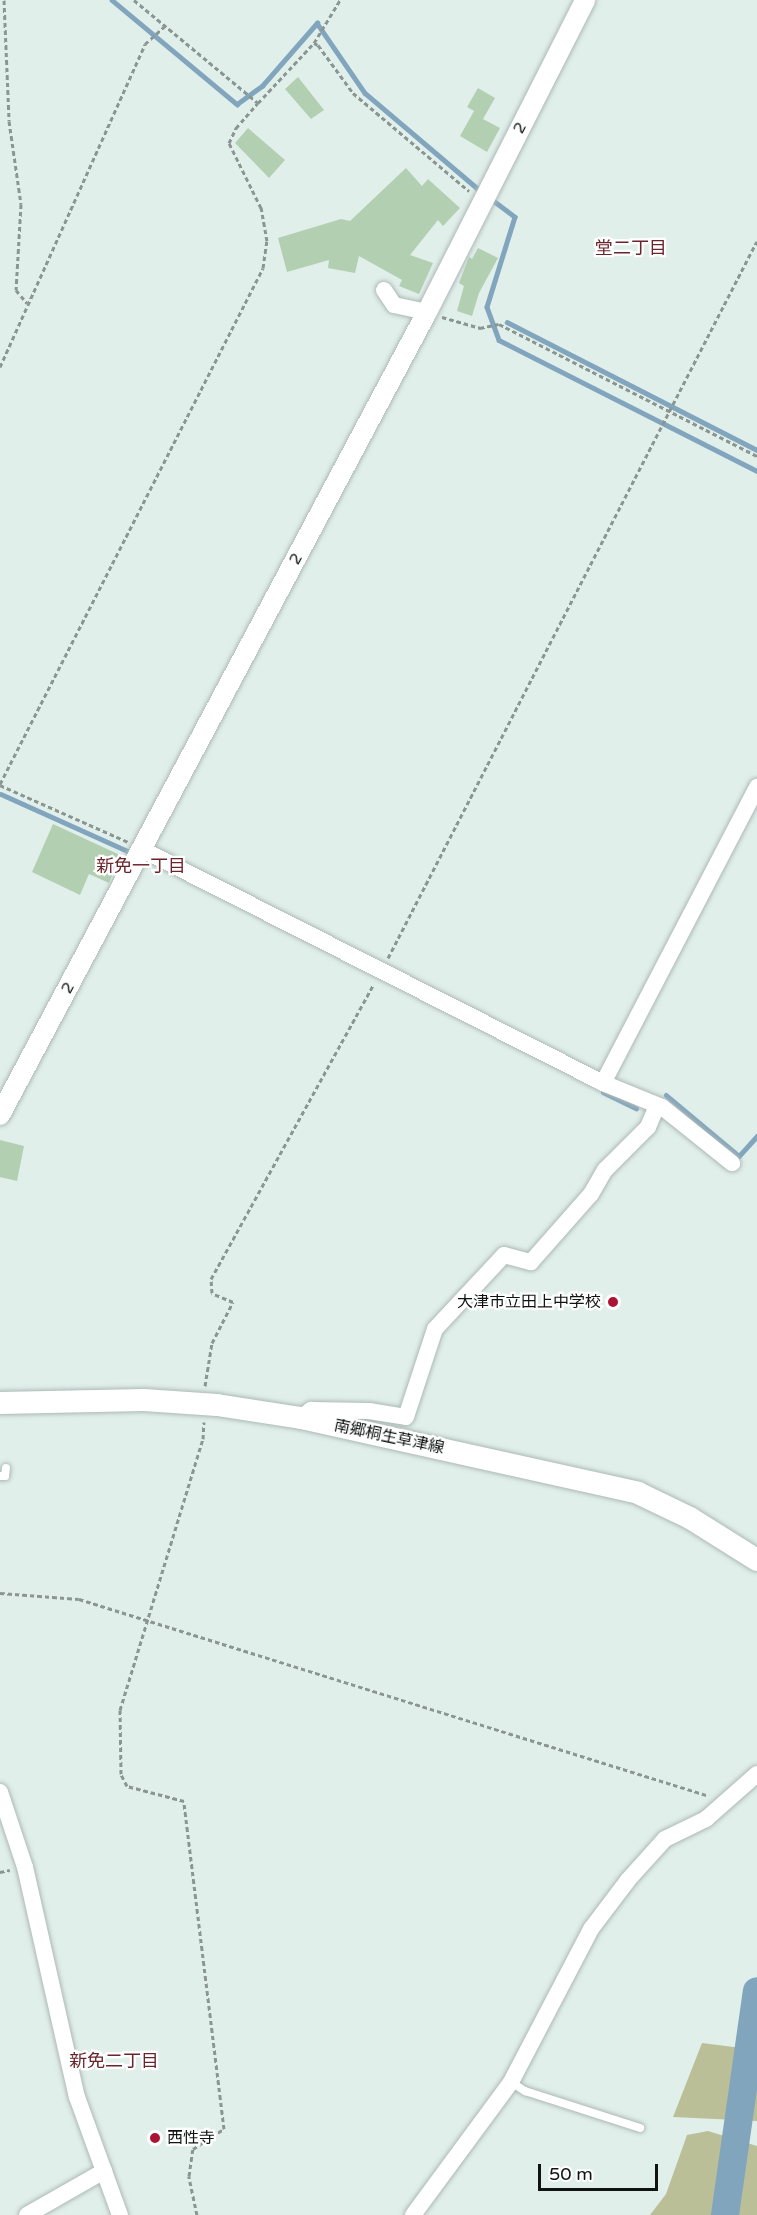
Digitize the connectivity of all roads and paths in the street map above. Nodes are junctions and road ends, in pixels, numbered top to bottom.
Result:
1 (4, 0) edge
2 (134, 0) edge
3 (340, 0) edge
4 (585, 0) edge
5 (165, 26) junction
6 (314, 43) junction
7 (258, 103) junction
8 (483, 200) junction
9 (757, 242) edge
10 (384, 290) dead end
11 (27, 303) junction
12 (426, 312) junction
13 (0, 367) edge
14 (670, 411) junction
15 (757, 456) edge
16 (0, 784) edge
17 (757, 787) edge
18 (142, 850) junction
19 (381, 971) junction
20 (603, 1083) junction
21 (657, 1106) junction
22 (0, 1115) edge
23 (732, 1162) dead end
24 (0, 1403) edge
25 (205, 1404) junction
26 (301, 1418) junction
27 (6, 1468) dead end
28 (0, 1476) edge
29 (757, 1560) edge
30 (0, 1593) edge
31 (148, 1622) junction
32 (757, 1774) edge
33 (0, 1792) edge
34 (725, 1800) junction
35 (511, 2082) junction
36 (640, 2128) dead end
37 (104, 2171) junction
38 (27, 2215) edge
39 (120, 2215) edge
40 (197, 2215) edge
41 (413, 2215) edge

1 - 11 path
2 - 5 path
3 - 6 path
4 - 8 street, 2
5 - 7 path
5 - 11 path
6 - 7 path
6 - 8 path
7 - 16 path
8 - 12 street, 2
9 - 14 path
10 - 12 street
11 - 13 path
12 - 14 path
12 - 18 street, 2
14 - 15 path
14 - 19 path
16 - 18 path
17 - 20 street
18 - 19 street
18 - 22 street, 2
19 - 20 street
19 - 25 path
20 - 21 street
21 - 23 street
21 - 26 street
24 - 25 main road, 南郷桐生草津線
25 - 26 main road, 南郷桐生草津線
25 - 31 path
26 - 29 main road, 南郷桐生草津線
27 - 28 lane
30 - 31 path
31 - 34 path
31 - 40 path
32 - 34 street
33 - 37 street
34 - 35 street
35 - 36 lane
35 - 41 street
37 - 38 street
37 - 39 street

